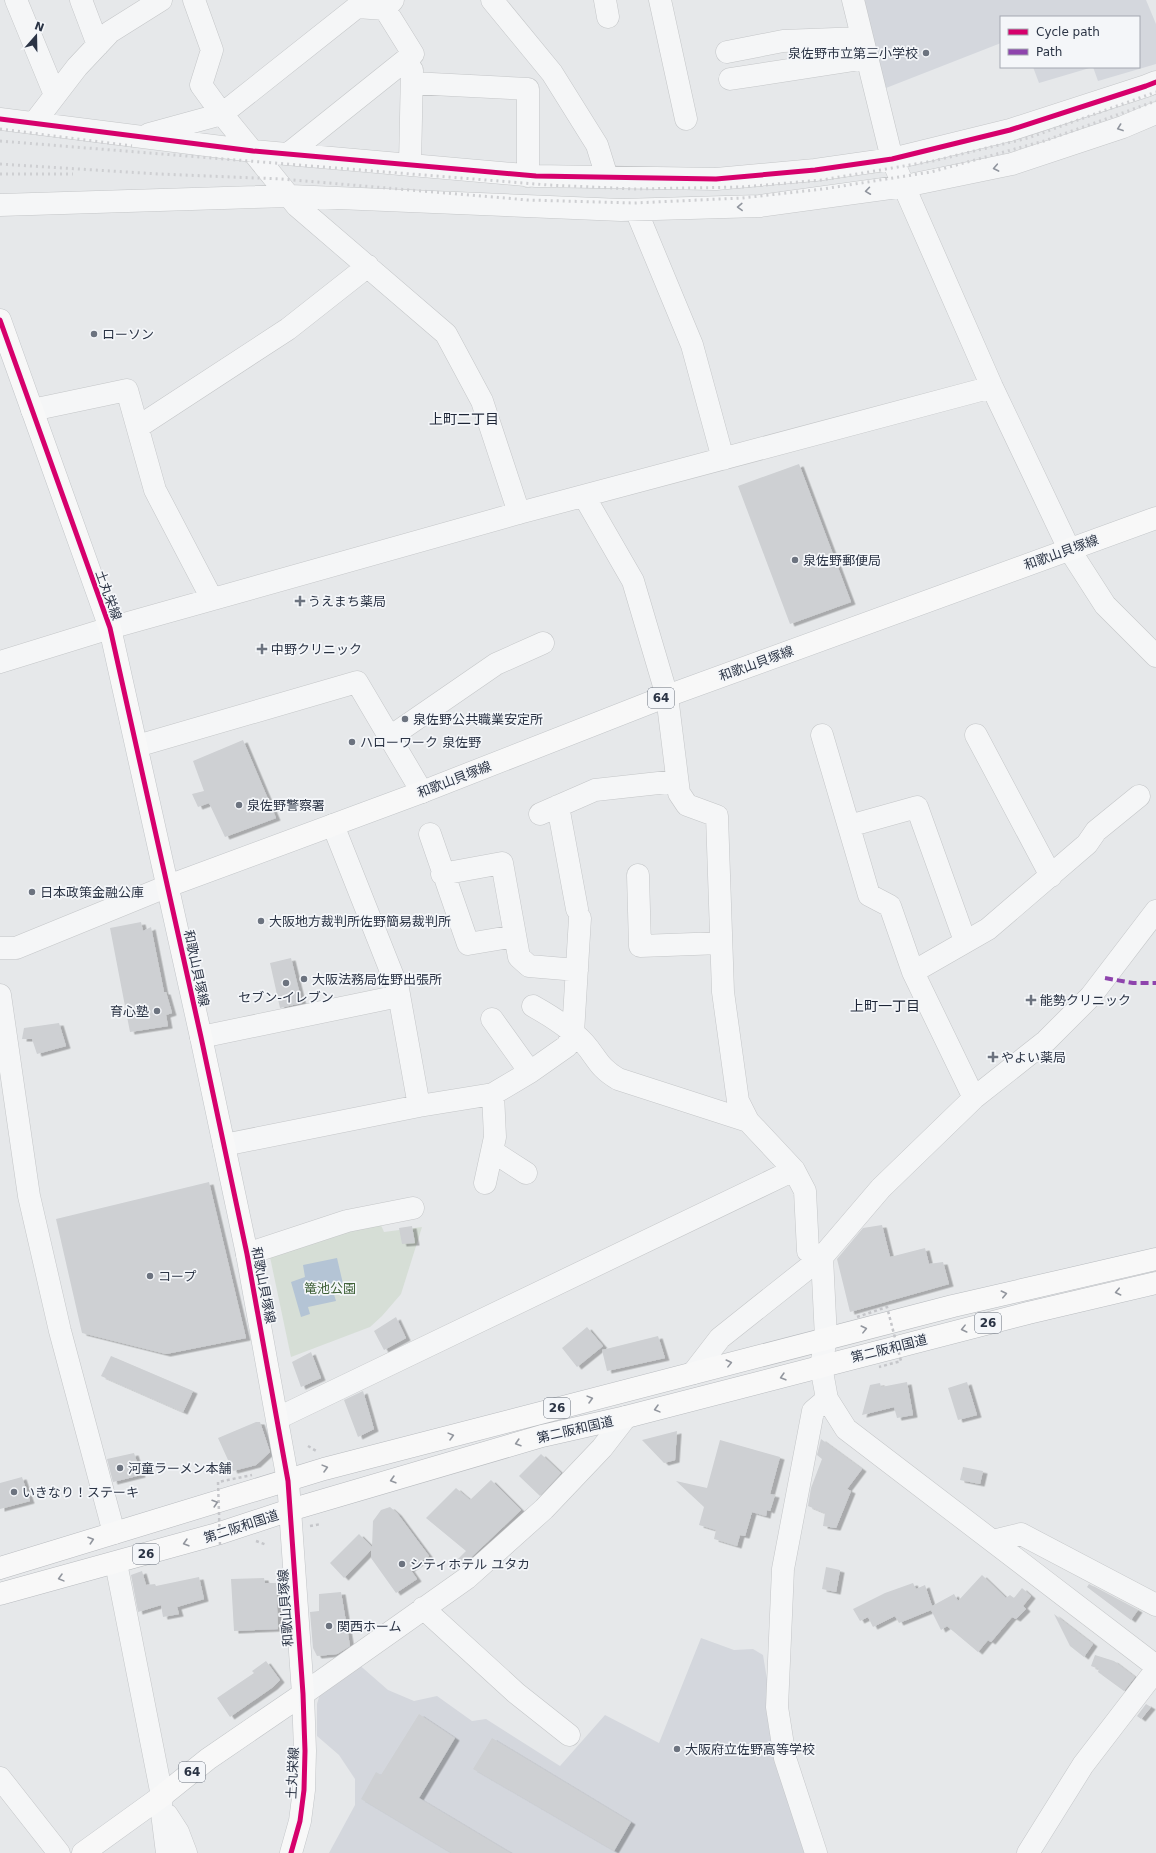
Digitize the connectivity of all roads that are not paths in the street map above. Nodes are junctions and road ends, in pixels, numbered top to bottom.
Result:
1 (16, 0) edge
2 (81, 0) edge
3 (160, 0) edge
4 (194, 0) edge
5 (492, 0) edge
6 (660, 0) edge
7 (853, 0) edge
8 (354, 4) edge
9 (389, 4) edge
10 (98, 45) junction
11 (733, 47) dead end
12 (864, 48) junction
13 (412, 54) junction
14 (552, 73) junction
15 (730, 79) dead end
16 (1156, 82) edge
17 (412, 83) junction
18 (528, 89) junction
19 (56, 95) junction
20 (1156, 113) edge
21 (222, 114) junction
22 (0, 119) edge
23 (686, 119) dead end
24 (34, 123) junction
25 (140, 136) junction
26 (252, 151) junction
27 (288, 154) junction
28 (892, 159) junction
29 (410, 165) junction
30 (528, 176) junction
31 (607, 177) junction
32 (905, 186) junction
33 (290, 196) junction
34 (0, 205) edge
35 (636, 210) junction
36 (368, 266) junction
37 (0, 320) edge
38 (992, 387) junction
39 (32, 410) junction
40 (138, 427) junction
41 (723, 458) junction
42 (584, 496) junction
43 (519, 513) junction
44 (1156, 518) edge
45 (1069, 549) junction
46 (212, 599) junction
47 (110, 628) junction
48 (543, 643) dead end
49 (1156, 656) edge
50 (0, 662) edge
51 (667, 696) junction
52 (822, 735) dead end
53 (976, 735) dead end
54 (390, 737) junction
55 (137, 746) junction
56 (677, 781) junction
57 (422, 792) junction
58 (1139, 796) dead end
59 (332, 826) junction
60 (849, 826) junction
61 (430, 834) dead end
62 (442, 874) junction
63 (638, 875) dead end
64 (1051, 876) junction
65 (168, 886) junction
66 (1156, 911) edge
67 (515, 936) junction
68 (965, 942) junction
69 (721, 943) junction
70 (0, 948) edge
71 (577, 970) junction
72 (913, 972) junction
73 (0, 995) edge
74 (399, 996) junction
75 (533, 1006) dead end
76 (492, 1019) dead end
77 (573, 1033) junction
78 (201, 1037) junction
79 (530, 1072) junction
80 (493, 1094) junction
81 (974, 1098) junction
82 (419, 1106) junction
83 (748, 1121) junction
84 (224, 1145) junction
85 (492, 1151) junction
86 (794, 1170) junction
87 (526, 1172) dead end
88 (485, 1183) dead end
89 (413, 1208) dead end
90 (247, 1254) junction
91 (822, 1257) junction
92 (1156, 1258) edge
93 (1156, 1283) edge
94 (826, 1338) junction
95 (821, 1366) junction
96 (693, 1373) junction
97 (827, 1399) junction
98 (626, 1417) junction
99 (278, 1418) junction
100 (288, 1481) junction
101 (290, 1510) junction
102 (114, 1533) junction
103 (994, 1541) junction
104 (116, 1563) junction
105 (0, 1568) edge
106 (0, 1594) edge
107 (1156, 1606) edge
108 (423, 1608) junction
109 (1156, 1666) edge
110 (1156, 1670) edge
111 (303, 1694) junction
112 (569, 1735) dead end
113 (0, 1778) edge
114 (161, 1801) junction
115 (59, 1853) edge
116 (83, 1853) edge
117 (167, 1853) edge
118 (186, 1853) edge
119 (291, 1853) edge
120 (816, 1853) edge
121 (1028, 1853) edge

1 - 19 street
2 - 10 street
3 - 10 street
4 - 21 street
5 - 14 street
6 - 23 street
7 - 12 street
8 - 9 street
8 - 21 street
9 - 13 street
10 - 19 street
11 - 12 street
12 - 15 street
12 - 28 street
13 - 17 street
13 - 27 street
14 - 18 street
14 - 31 street
16 - 28 street
17 - 18 street
17 - 29 street
18 - 30 street
19 - 24 street
20 -> 32 street
21 - 25 street
21 - 26 street
22 - 24 street
24 - 25 street
25 - 26 street
26 - 27 street
26 - 33 street
27 - 29 street
28 - 31 street
28 - 32 street
29 - 30 street
30 - 31 street
32 -> 35 street
32 - 38 street
33 - 34 street
33 - 35 street
33 - 36 street
35 - 41 street
36 - 40 street
36 - 43 street
37 - 39 main road, 土丸栄線
38 - 41 street
38 - 45 street
39 - 40 street
39 - 47 main road, 土丸栄線
40 - 46 street
41 - 42 street
42 - 43 street
42 - 51 street
43 - 46 street
44 - 45 main road, 和歌山貝塚線 / 64
45 - 49 street
45 - 51 main road, 和歌山貝塚線 / 64
46 - 47 street
47 - 50 street
47 - 55 main road, 土丸栄線
48 - 54 street
51 - 56 street
51 - 57 main road, 和歌山貝塚線 / 64
52 - 60 street
53 - 64 street
54 - 55 street
54 - 57 street
55 - 65 main road, 土丸栄線
56 - 69 street
56 - 71 street
57 - 59 main road, 和歌山貝塚線 / 64
58 - 64 street
59 - 65 main road, 和歌山貝塚線 / 64
59 - 74 street
60 - 68 street
60 - 72 street
61 - 62 street
62 - 67 street
62 - 67 street
63 - 69 street
64 - 68 street
65 - 70 street
65 - 78 main road, 和歌山貝塚線
66 - 81 street
67 - 71 street
68 - 72 street
69 - 83 street
71 - 77 street
72 - 81 street
73 - 102 street
74 - 78 street
74 - 82 street
75 - 77 street
76 - 79 street
77 - 79 street
77 - 83 street
78 - 84 main road, 和歌山貝塚線
79 - 80 street
80 - 82 street
80 - 85 street
81 - 91 street
82 - 84 street
83 - 86 street
84 - 90 main road, 和歌山貝塚線
85 - 87 street
85 - 88 street
86 - 91 street
86 - 99 street
89 - 90 street
90 - 99 main road, 和歌山貝塚線
91 - 94 street
91 - 96 street
94 -> 92 main road, 第二阪和国道 / 26
93 -> 95 main road, 第二阪和国道 / 26
94 - 95 street
96 -> 94 main road, 第二阪和国道 / 26
95 - 97 street
95 -> 98 main road, 第二阪和国道 / 26
100 -> 96 main road, 第二阪和国道 / 26
97 - 103 street
97 - 120 street
98 -> 101 main road, 第二阪和国道 / 26
98 - 108 street
99 - 100 main road, 和歌山貝塚線
100 - 101 main road, 和歌山貝塚線
102 -> 100 main road, 第二阪和国道 / 26
101 -> 104 main road, 第二阪和国道 / 26
101 - 111 main road, 和歌山貝塚線
105 -> 102 main road, 第二阪和国道 / 26
103 - 107 street
103 - 109 street
104 -> 106 main road, 第二阪和国道 / 26
104 - 114 street
108 - 111 street
108 - 112 street
110 - 121 street
111 - 114 main road, 64
111 - 119 main road, 土丸栄線
113 - 115 street
114 - 116 main road, 64
114 - 117 street
114 - 118 street

